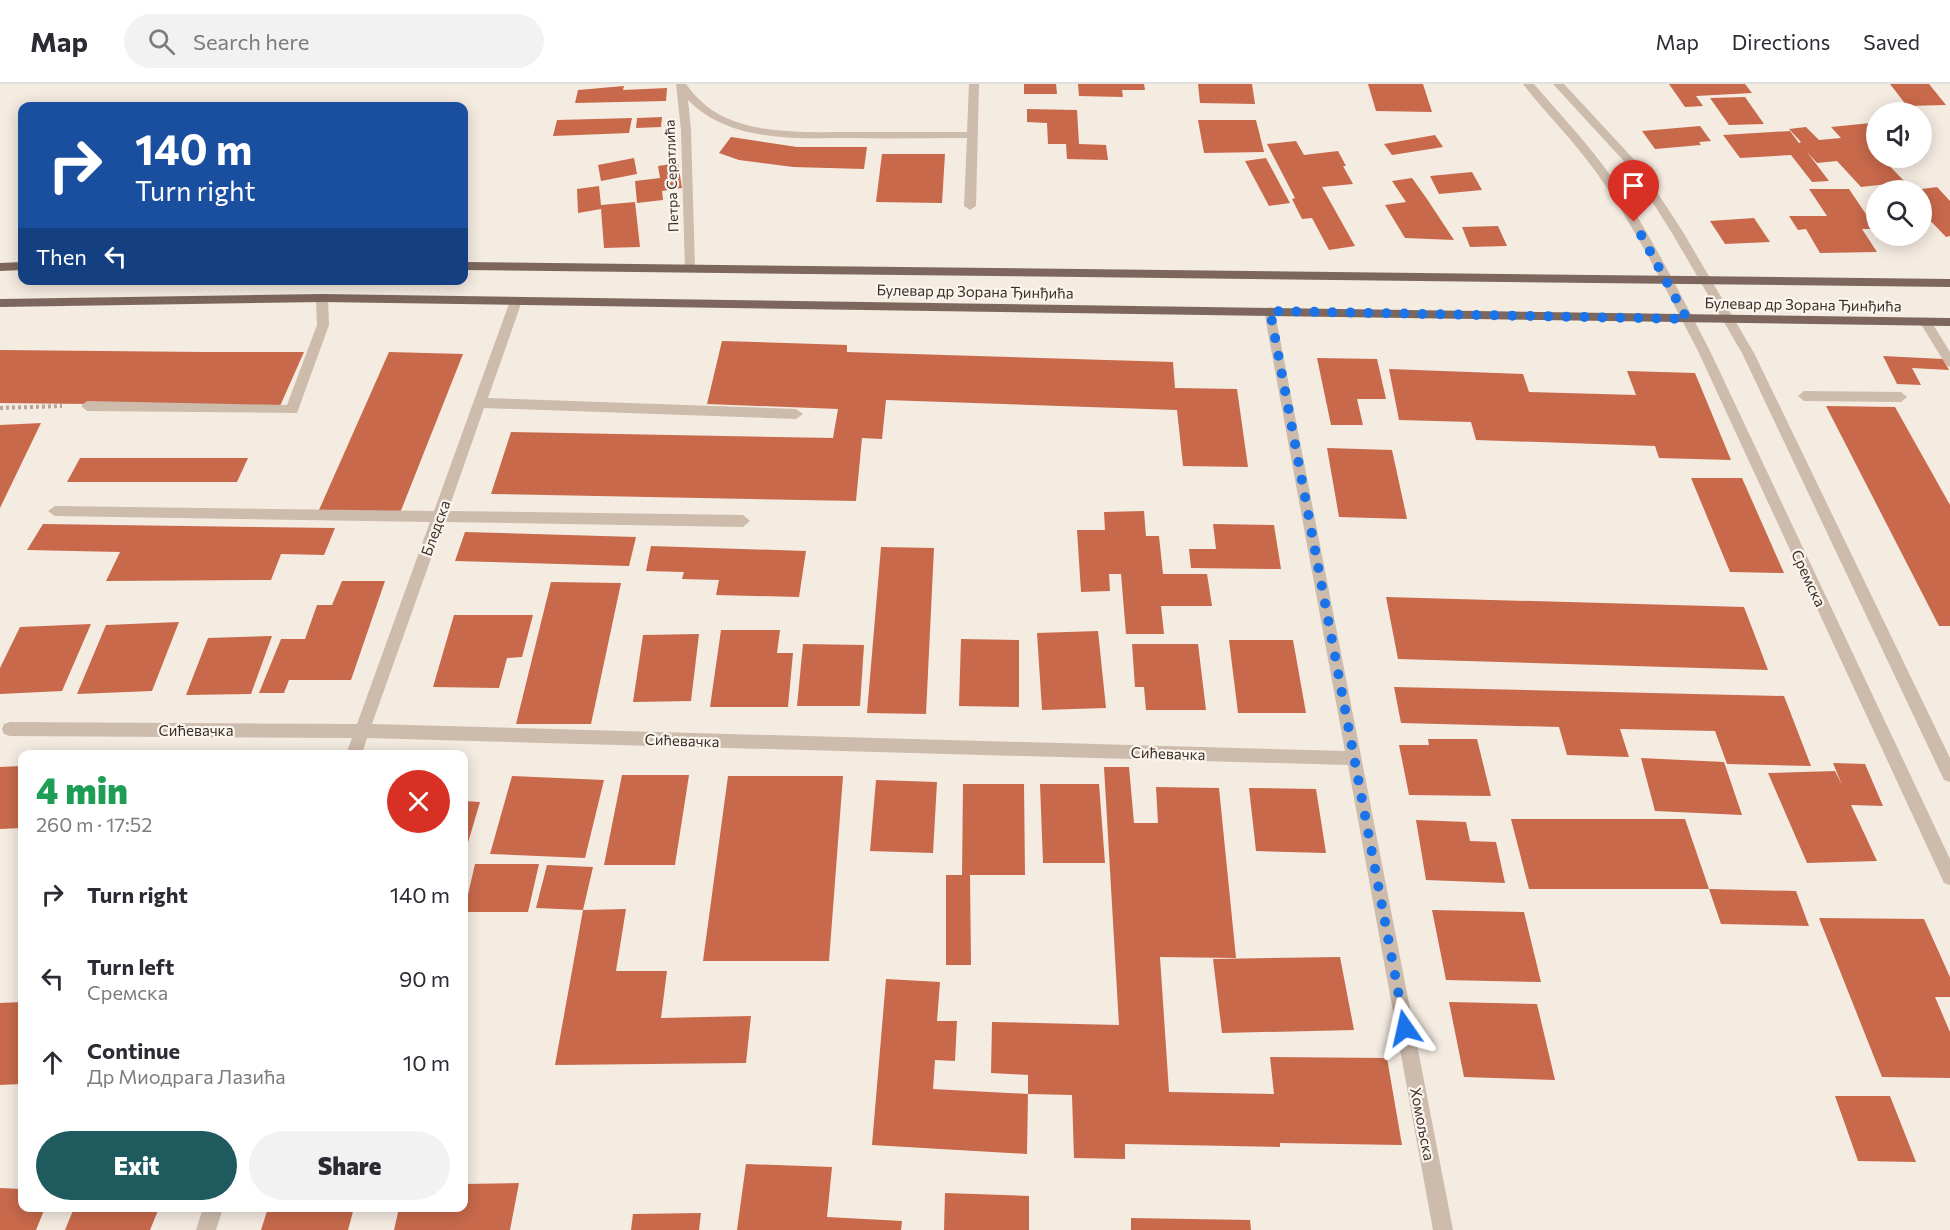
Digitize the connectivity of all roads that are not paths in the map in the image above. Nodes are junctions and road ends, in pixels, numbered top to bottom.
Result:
1 (681, 84) edge
2 (974, 84) edge
3 (1528, 84) edge
4 (1558, 84) edge
5 (972, 135) junction
6 (970, 206) dead end
7 (18, 266) edge
8 (468, 266) edge
9 (0, 267) edge
10 (689, 268) junction
11 (1666, 280) junction
12 (1706, 281) junction
13 (1950, 283) edge
14 (322, 298) junction
15 (516, 301) junction
16 (0, 303) edge
17 (1270, 311) junction
18 (1687, 319) junction
19 (1728, 320) junction
20 (1924, 321) junction
21 (1950, 322) edge
22 (1950, 363) edge
23 (1804, 396) dead end
24 (1901, 397) dead end
25 (480, 403) junction
26 (87, 406) road end
27 (796, 414) dead end
28 (55, 511) dead end
29 (440, 515) junction
30 (743, 521) dead end
31 (10, 729) dead end
32 (361, 731) junction
33 (355, 750) edge
34 (1354, 758) junction
35 (1950, 775) edge
36 (1950, 877) edge
37 (212, 1212) edge
38 (206, 1230) edge
39 (1443, 1230) edge

1 - 5 street
1 - 10 street, Петра Сератлића
2 - 5 street
3 - 11 street, Сремска
4 - 12 street
5 - 6 street
7 - 9 main road
8 - 10 main road, Булевар др Зорана Ђинђића
10 - 11 main road, Булевар др Зорана Ђинђића
11 - 12 main road, Булевар др Зорана Ђинђића
11 - 18 street, Сремска
12 - 13 main road, Булевар др Зорана Ђинђића
12 - 19 street
14 - 15 main road, Булевар др Зорана Ђинђића
14 - 16 main road, Булевар др Зорана Ђинђића
14 - 26 street
15 - 17 main road, Булевар др Зорана Ђинђића
15 - 25 street, Бледска
17 - 18 main road, Булевар др Зорана Ђинђића
17 - 34 street, Хомољска
18 - 19 main road, Булевар др Зорана Ђинђића
18 - 36 street, Сремска
19 - 20 main road, Булевар др Зорана Ђинђића
19 - 35 street
20 - 21 main road, Булевар др Зорана Ђинђића
20 - 22 street
23 - 24 street
25 - 27 street
25 - 29 street, Бледска
28 - 29 street
29 - 30 street
29 - 32 street, Бледска
31 - 32 street, Сићевачка
32 - 33 street, Бледска
32 - 34 street, Сићевачка
34 - 39 street, Хомољска
37 - 38 street

